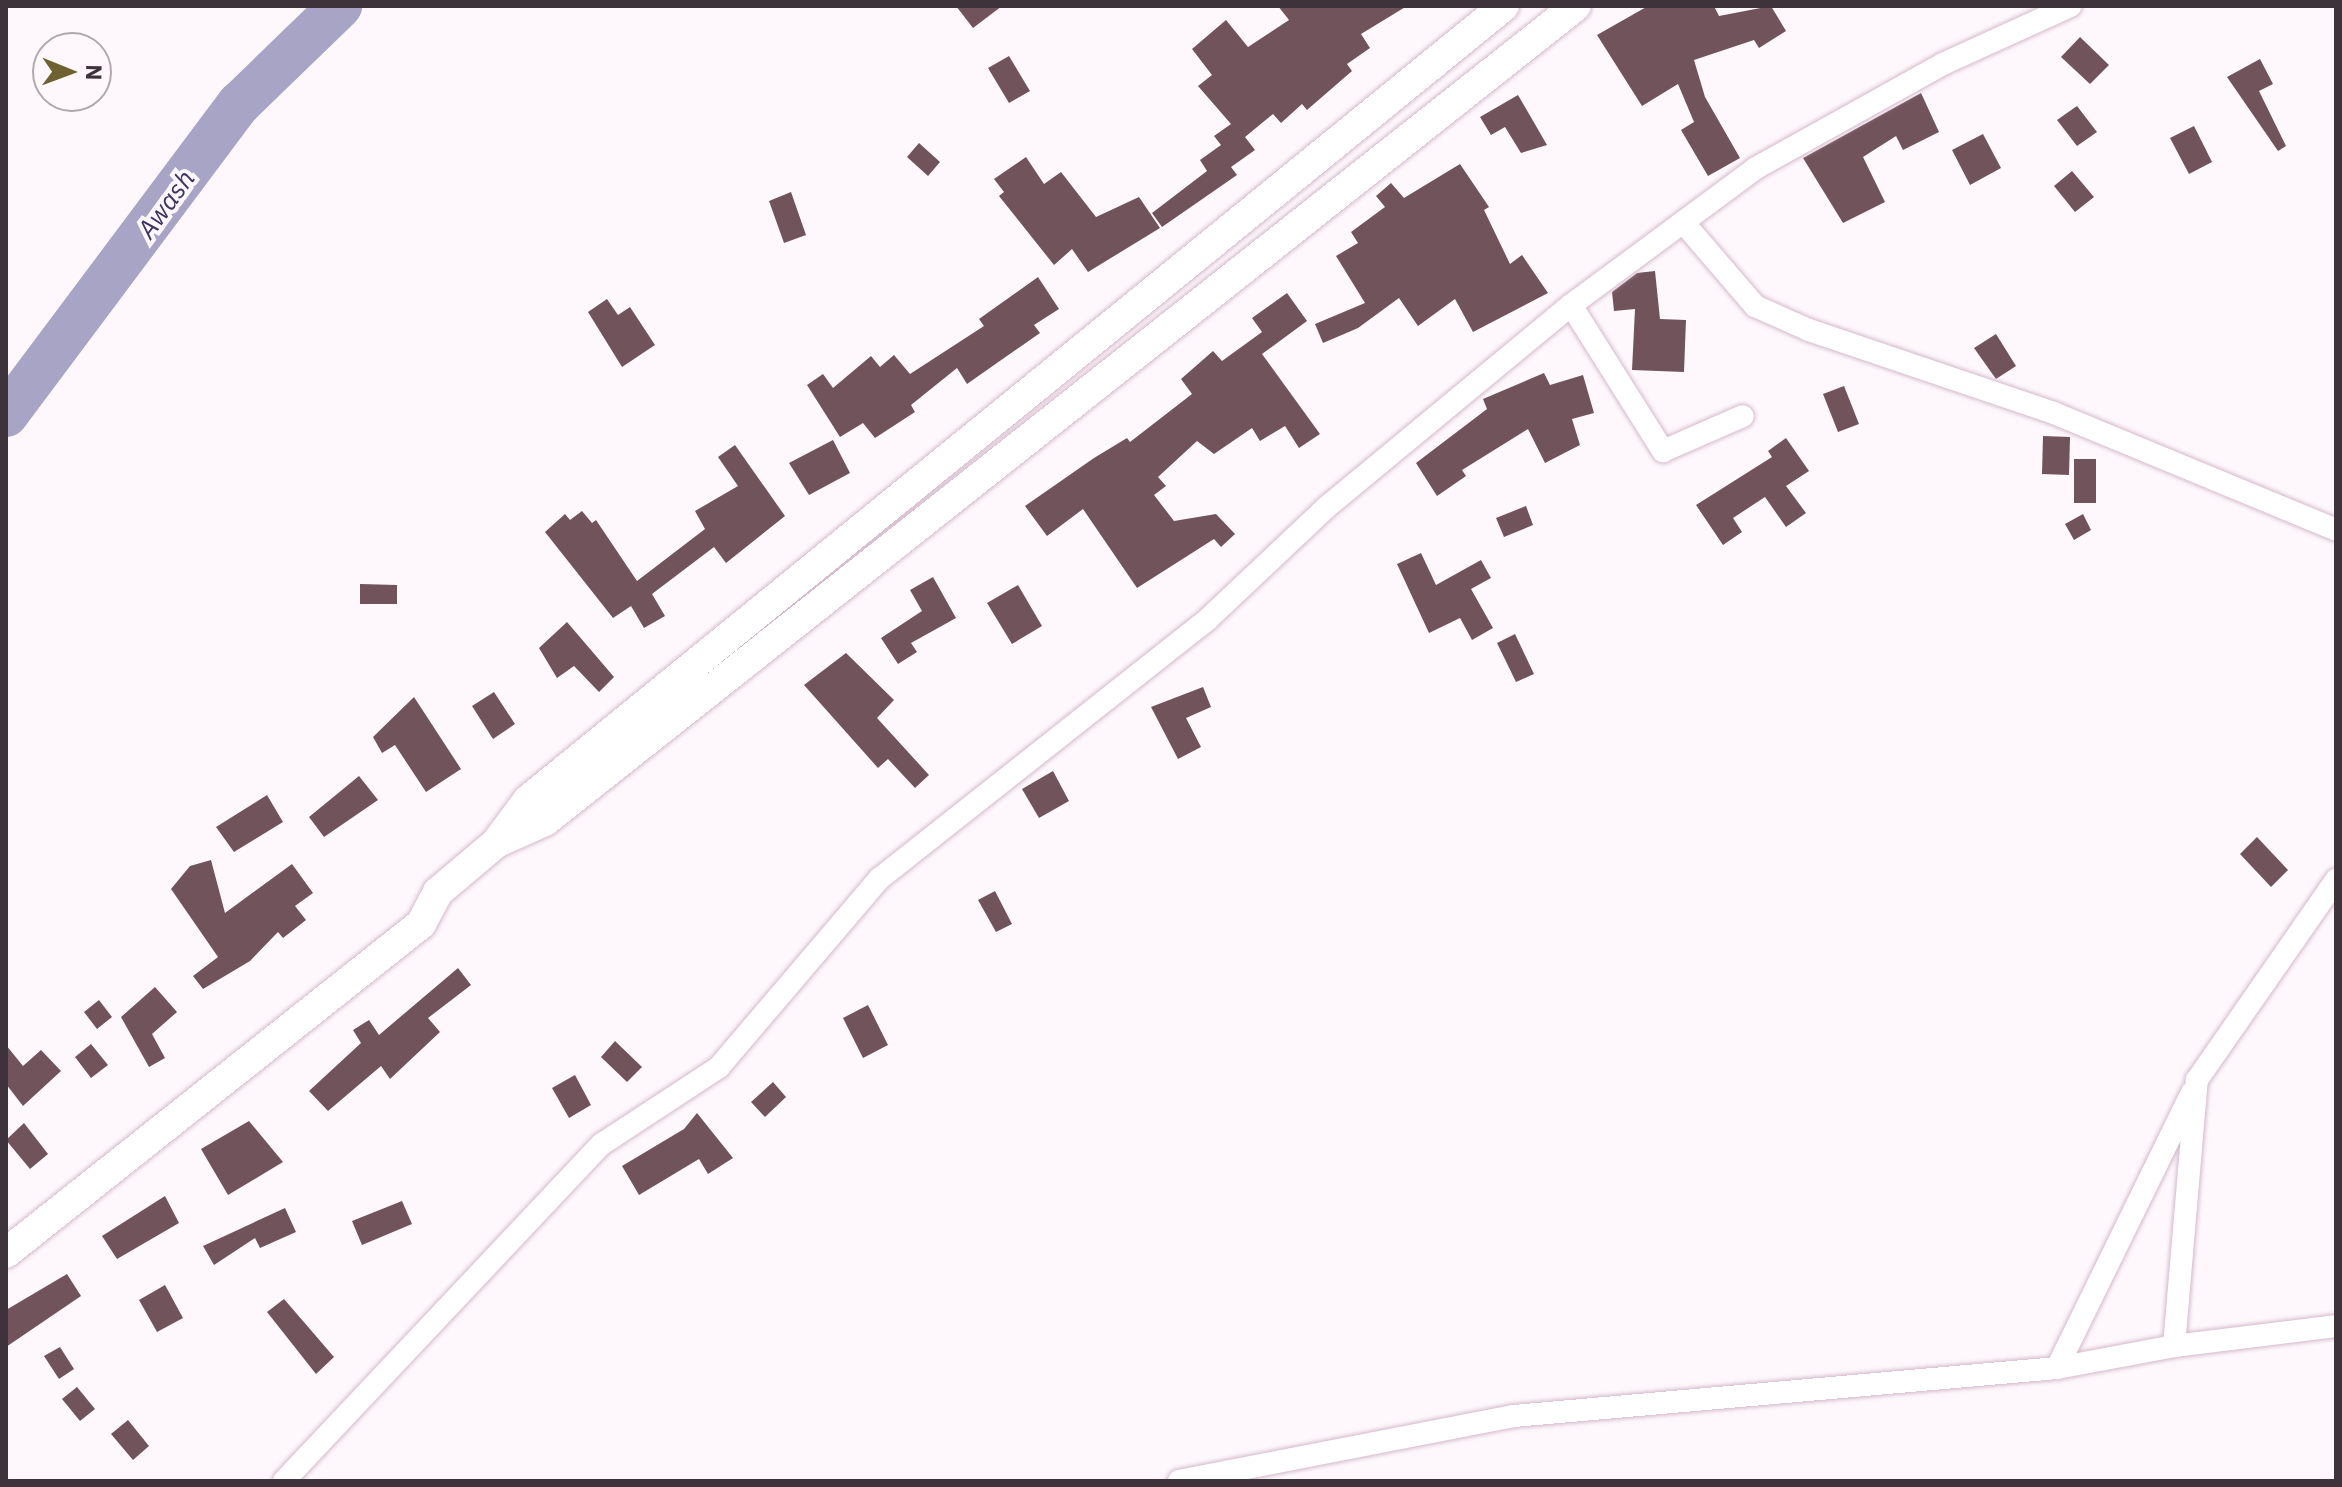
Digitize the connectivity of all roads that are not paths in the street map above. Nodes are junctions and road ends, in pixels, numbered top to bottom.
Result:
1 (1504, 6) edge
2 (1576, 6) edge
3 (2070, 6) edge
4 (1683, 222) junction
5 (1571, 305) junction
6 (1743, 416) dead end
7 (2336, 530) edge
8 (496, 843) junction
9 (2336, 880) edge
10 (2197, 1080) junction
11 (6, 1253) edge
12 (2336, 1326) edge
13 (2174, 1346) junction
14 (2057, 1368) junction
15 (284, 1481) edge
16 (1179, 1481) edge

1 - 8 main road
2 - 8 main road
3 - 4 street
4 - 5 street
4 - 7 street
5 - 6 street
5 - 15 street
8 - 11 main road
9 - 10 street
10 - 13 street
10 - 14 street
12 - 13 street
13 - 14 street
14 - 16 street

